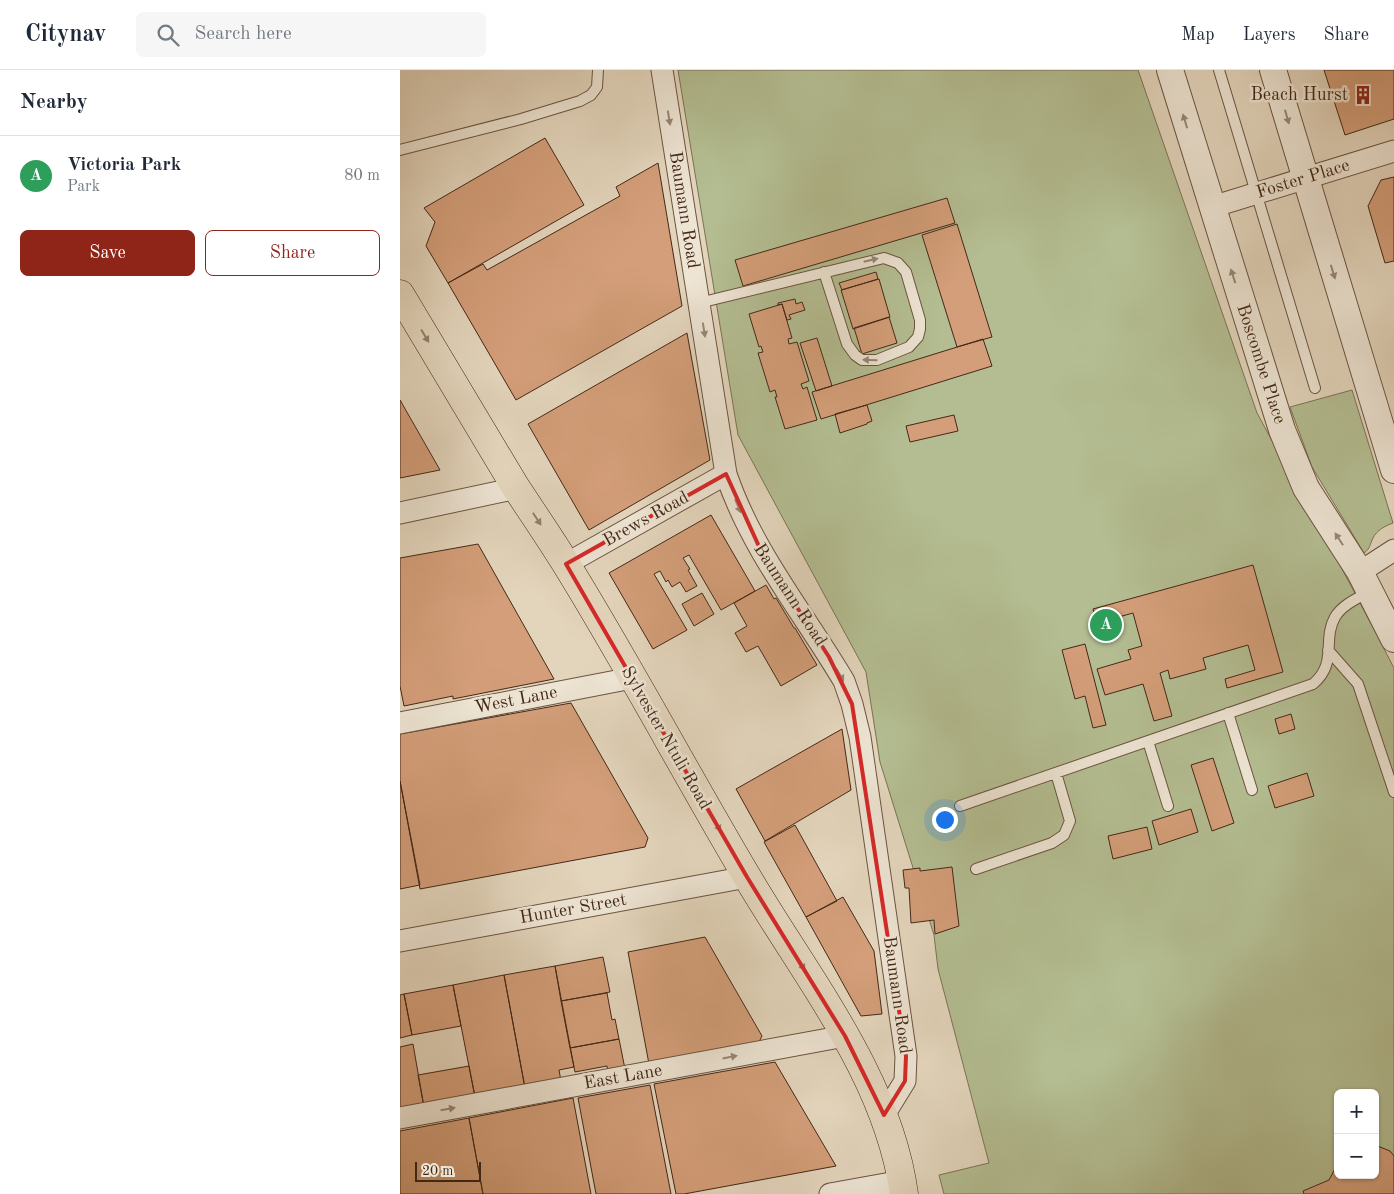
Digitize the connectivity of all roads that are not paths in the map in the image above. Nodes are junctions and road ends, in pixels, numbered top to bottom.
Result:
1 (598, 70) edge
2 (662, 70) edge
3 (1170, 70) edge
4 (1219, 70) edge
5 (1273, 70) edge
6 (400, 150) edge
7 (1394, 151) edge
8 (1305, 179) junction
9 (1256, 194) junction
10 (1212, 207) junction
11 (824, 272) junction
12 (400, 294) edge
13 (699, 303) junction
14 (1315, 388) dead end
15 (1394, 470) edge
16 (726, 474) junction
17 (517, 488) junction
18 (400, 513) edge
19 (1394, 550) edge
20 (566, 564) junction
21 (1376, 597) edge
22 (1394, 639) edge
23 (1328, 650) junction
24 (632, 678) junction
25 (1228, 713) junction
26 (400, 722) edge
27 (1148, 741) junction
28 (1056, 773) junction
29 (1252, 790) dead end
30 (1394, 792) edge
31 (960, 806) dead end
32 (1168, 806) dead end
33 (976, 869) dead end
34 (747, 877) junction
35 (400, 941) edge
36 (845, 1036) junction
37 (884, 1115) junction
38 (400, 1118) edge
39 (903, 1187) edge
40 (830, 1194) edge

1 - 6 lane
2 -> 13 street, Baumann Road
10 -> 3 street, Boscombe Place
4 - 9 lane
5 -> 8 street
7 - 8 street, Foster Place
8 - 9 street, Foster Place
8 -> 15 street
9 - 10 street, Foster Place
9 - 14 lane
21 -> 10 street, Boscombe Place
11 -> 11 lane
11 - 13 lane
12 -> 17 main road, Sylvester Ntuli Road
13 -> 16 street, Baumann Road
16 - 20 street, Brews Road
16 -> 37 street, Baumann Road
17 - 18 street
17 -> 20 main road, Sylvester Ntuli Road
19 - 21 street
20 - 24 main road, Sylvester Ntuli Road
21 - 22 street, Boscombe Place
21 - 23 lane
23 - 25 lane
23 - 30 lane
24 - 26 street, West Lane
24 -> 34 main road, Sylvester Ntuli Road
25 - 27 lane
25 - 29 lane
27 - 28 lane
27 - 32 lane
28 - 31 lane
28 - 33 lane
34 - 35 street, Hunter Street
34 -> 36 main road, Sylvester Ntuli Road
36 - 37 main road, Sylvester Ntuli Road
38 -> 36 street, East Lane
37 - 39 main road, Sylvester Ntuli Road
39 - 40 street

